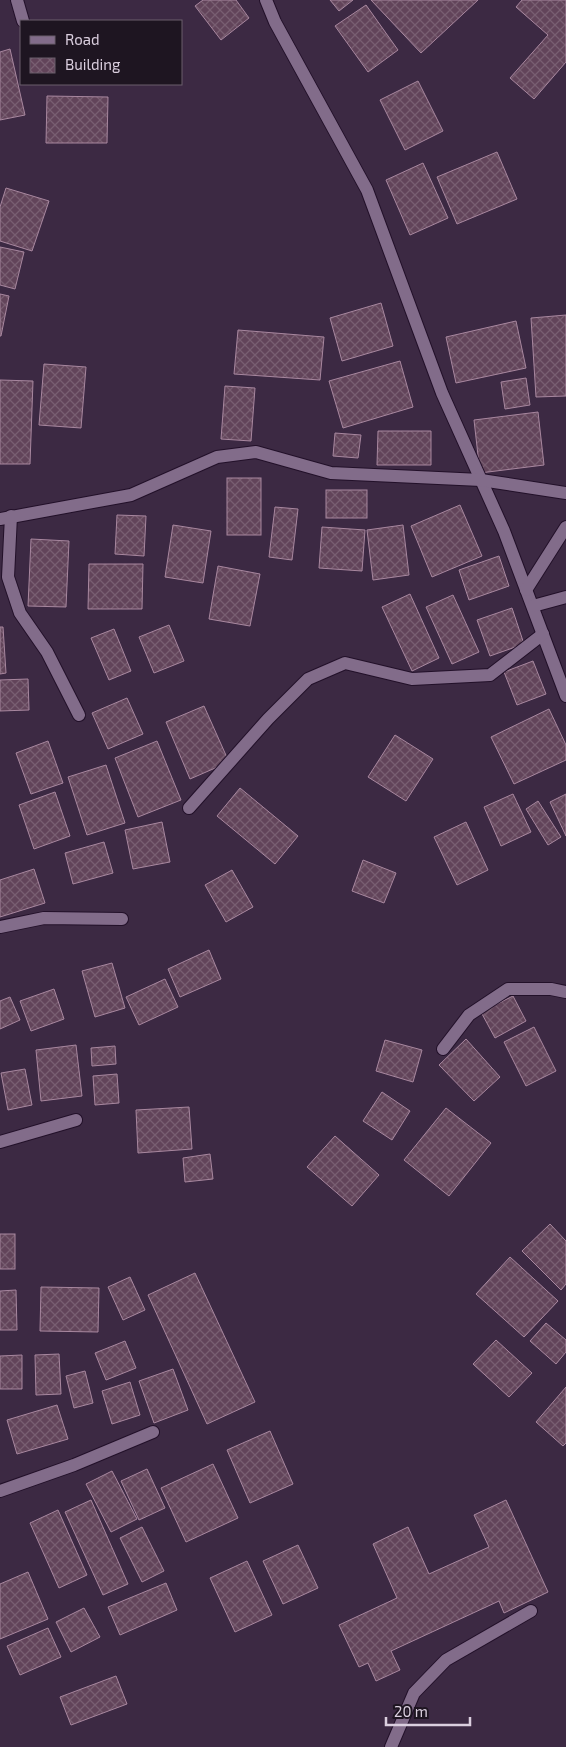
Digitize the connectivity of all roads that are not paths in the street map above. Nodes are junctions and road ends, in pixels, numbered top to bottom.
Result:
1 (16, 0) edge
2 (266, 0) edge
3 (23, 20) edge
4 (482, 480) junction
5 (566, 493) edge
6 (5, 518) edge
7 (566, 527) edge
8 (526, 590) junction
9 (566, 597) edge
10 (533, 606) junction
11 (543, 634) junction
12 (566, 696) edge
13 (79, 715) dead end
14 (189, 808) dead end
15 (122, 919) dead end
16 (0, 927) edge
17 (566, 992) edge
18 (443, 1049) dead end
19 (76, 1120) dead end
20 (0, 1142) edge
21 (153, 1432) dead end
22 (0, 1491) edge
23 (531, 1611) dead end
24 (391, 1747) edge

1 - 3 street
2 - 4 street
4 - 5 street
4 - 6 street
4 - 8 street
6 - 13 street
7 - 8 street
8 - 10 street
9 - 10 street
10 - 11 street
11 - 12 street
11 - 14 street
15 - 16 street
17 - 18 street
19 - 20 street
21 - 22 street
23 - 24 street

